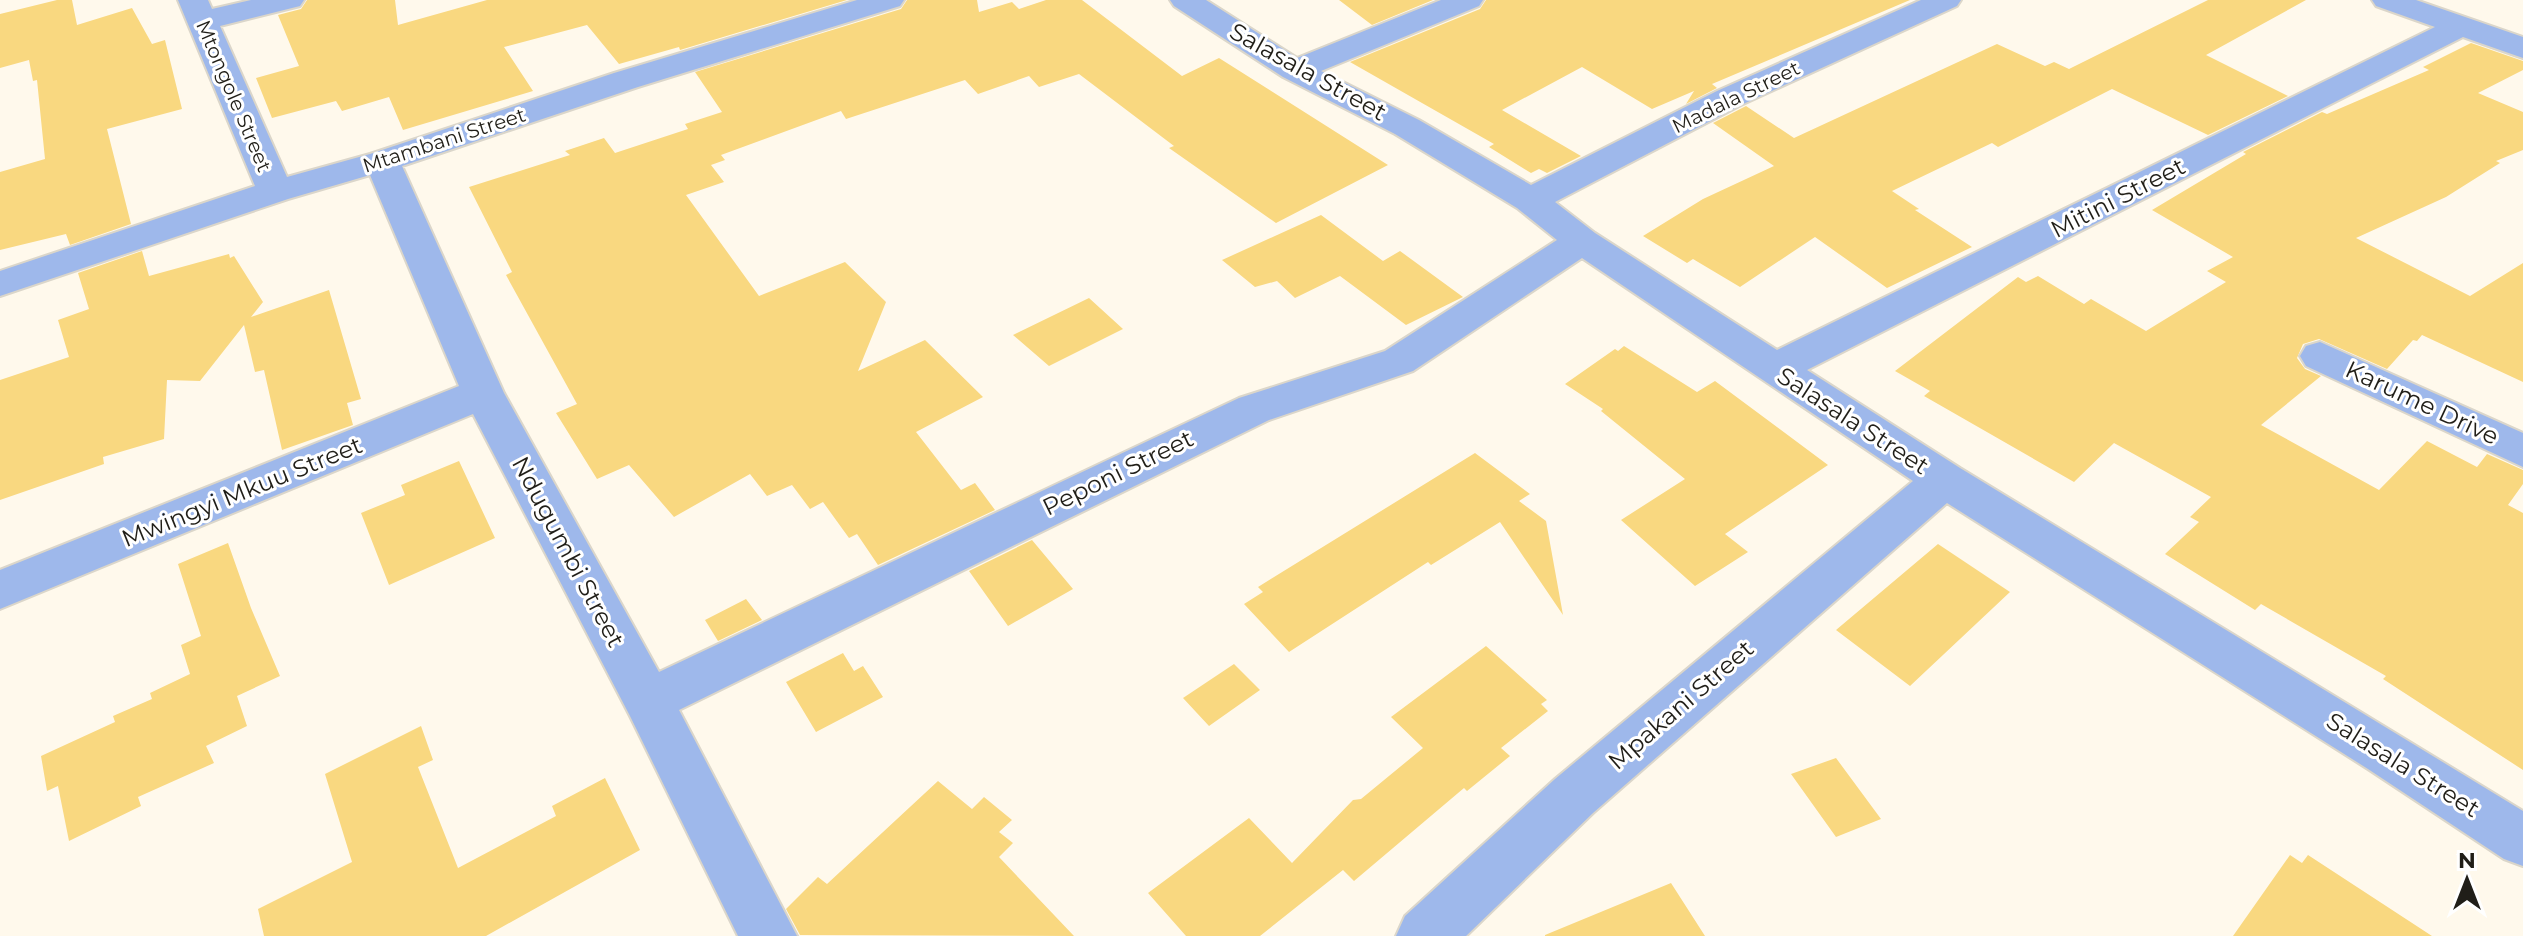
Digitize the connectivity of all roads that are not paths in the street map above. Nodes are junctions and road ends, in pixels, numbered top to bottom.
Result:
1 (289, 0) edge
2 (889, 0) edge
3 (1185, 0) edge
4 (1468, 0) edge
5 (1946, 0) edge
6 (2387, 0) edge
7 (198, 10) edge
8 (2462, 26) junction
9 (2523, 48) edge
10 (1294, 70) junction
11 (382, 161) junction
12 (275, 191) junction
13 (1530, 200) junction
14 (1582, 241) junction
15 (0, 284) edge
16 (2320, 356) dead end
17 (1774, 369) junction
18 (483, 393) junction
19 (2523, 451) edge
20 (1944, 480) junction
21 (0, 590) edge
22 (648, 701) junction
23 (2523, 841) edge
24 (768, 936) edge
25 (1425, 936) edge

1 - 7 street
2 - 11 street, Mtambani Street
3 - 10 street, Salasala Street
4 - 10 street
5 - 13 street, Madala Street
6 - 8 street
7 - 12 street, Mtongole Street
8 - 9 street
8 - 17 street, Mitini Street
10 - 13 street, Salasala Street
11 - 12 street, Mtambani Street
11 - 18 street, Ndugumbi Street
12 - 15 street, Mtambani Street
13 - 14 street, Salasala Street
14 - 17 street, Salasala Street
14 - 22 street, Peponi Street
16 - 19 street, Karume Drive
17 - 20 street, Salasala Street
18 - 21 street, Mwingyi Mkuu Street
18 - 22 street, Ndugumbi Street
20 - 23 street, Salasala Street
20 - 25 street, Mpakani Street
22 - 24 street, Ndugumbi Street

